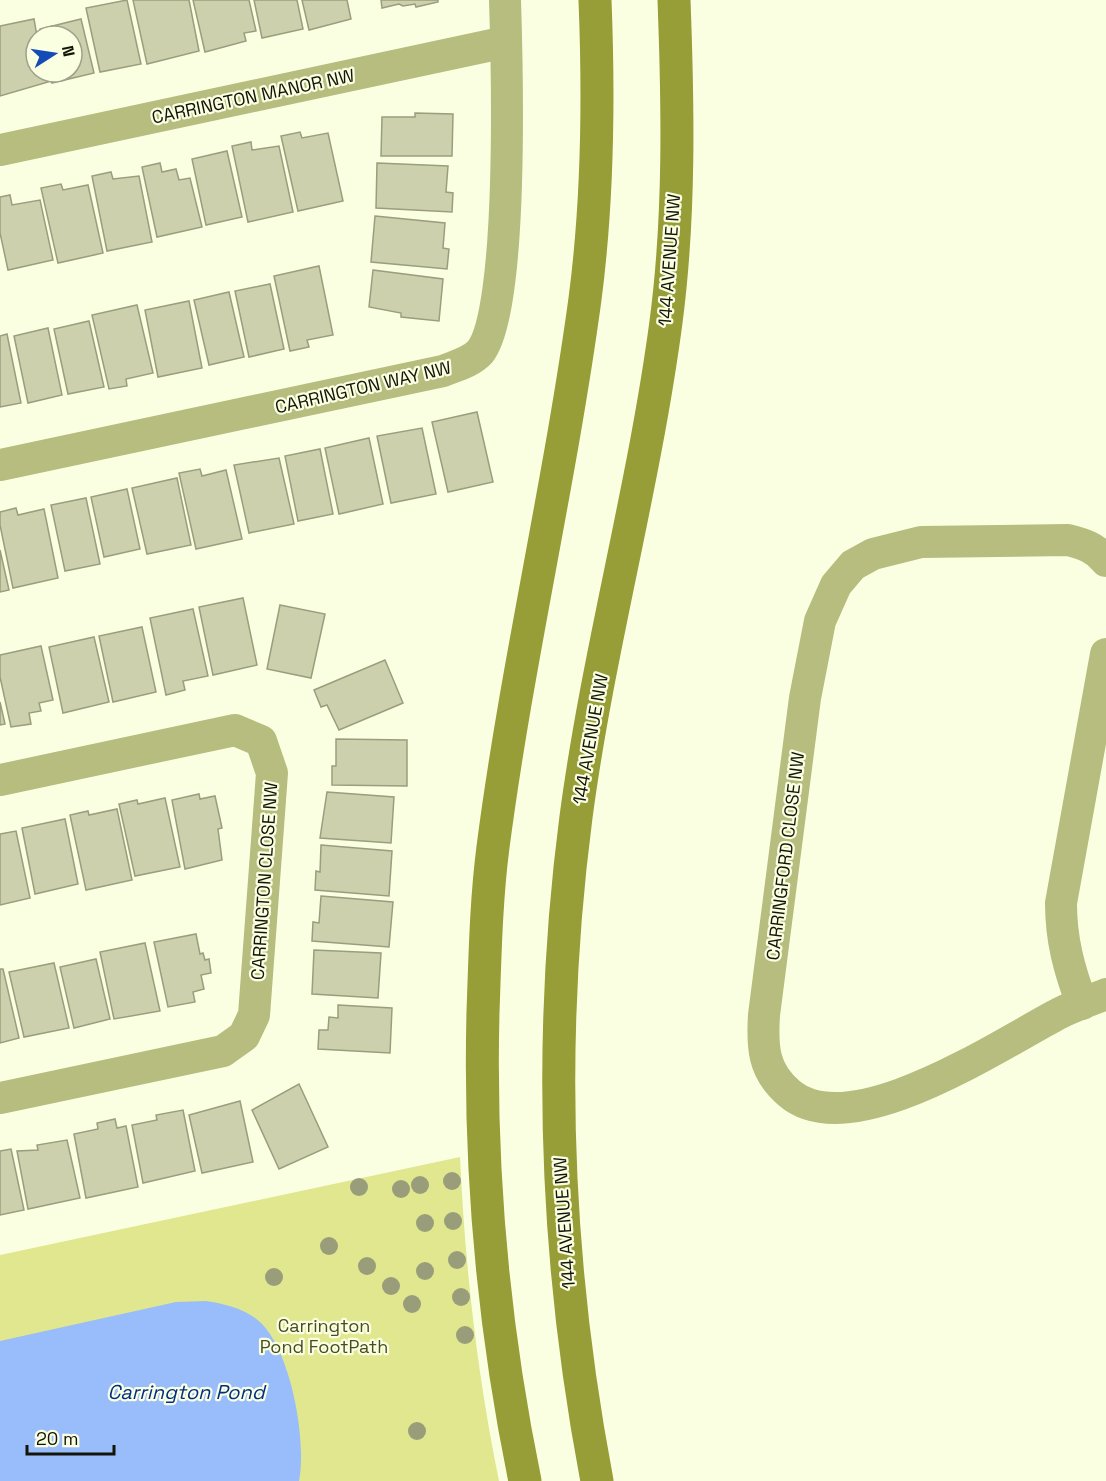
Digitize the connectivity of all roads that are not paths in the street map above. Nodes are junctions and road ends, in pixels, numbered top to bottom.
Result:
1 (505, 0) edge
2 (595, 0) edge
3 (674, 0) edge
4 (506, 42) junction
5 (0, 150) edge
6 (0, 465) edge
7 (1106, 561) edge
8 (1106, 654) edge
9 (0, 780) edge
10 (1094, 999) edge
11 (0, 1098) edge
12 (525, 1481) edge
13 (597, 1481) edge

1 - 4 street, CARRINGTON WAY NW
2 - 12 main road
3 - 13 main road, 144 AVENUE NW
4 - 5 street, CARRINGTON MANOR NW
4 - 6 street, CARRINGTON WAY NW
7 - 10 street, CARRINGFORD CLOSE NW
8 - 10 street, CARRINGFORD CLOSE NW
9 - 11 street, CARRINGTON CLOSE NW

